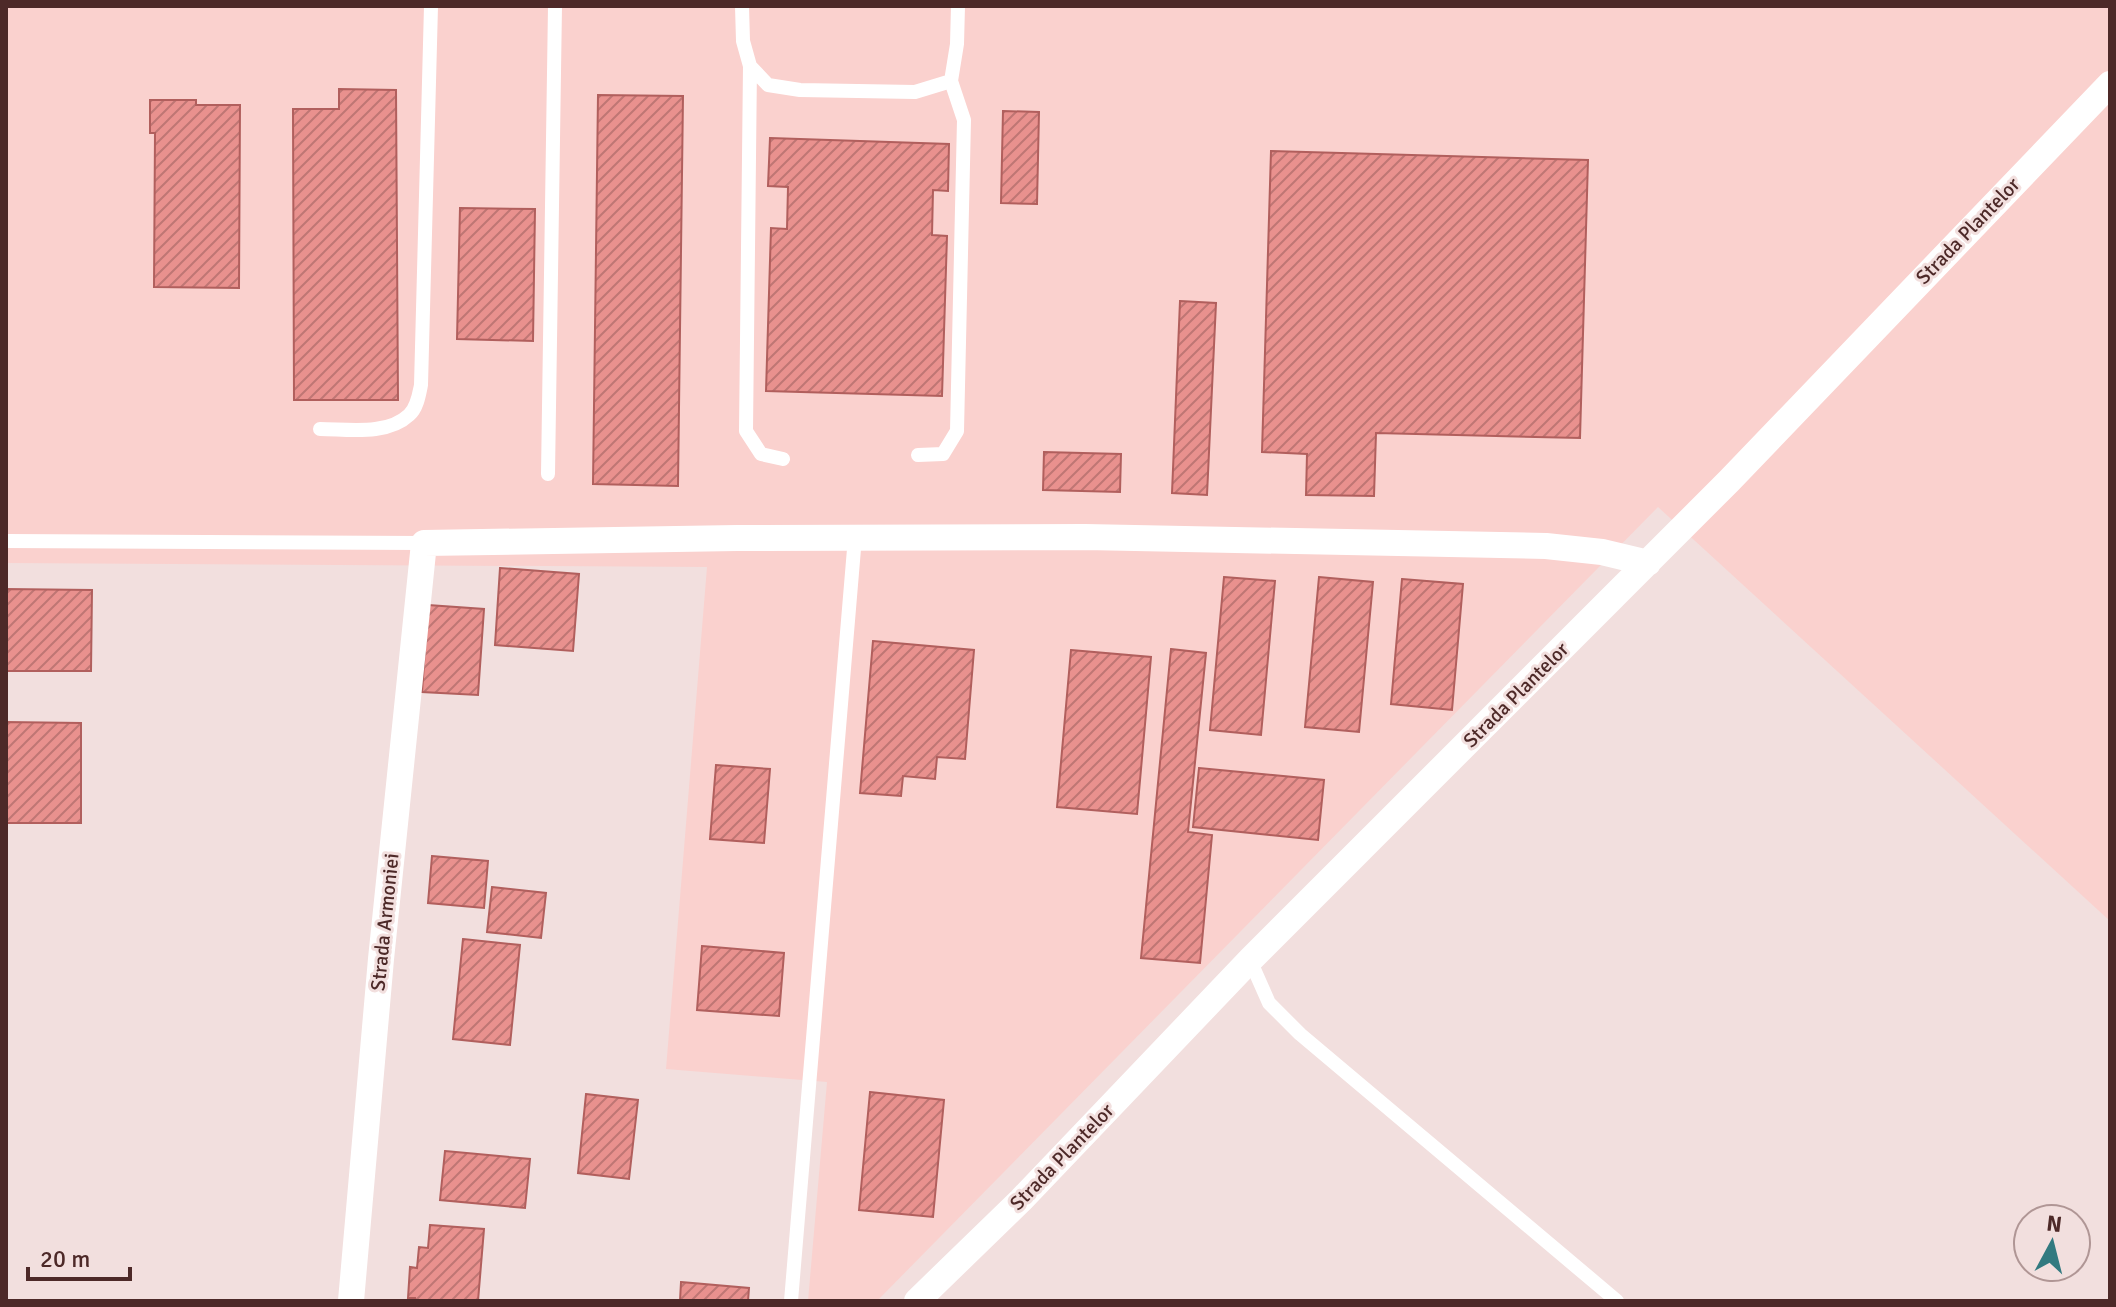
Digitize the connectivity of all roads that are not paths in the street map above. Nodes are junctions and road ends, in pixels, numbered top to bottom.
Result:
1 (431, 6) edge
2 (555, 6) edge
3 (742, 6) edge
4 (958, 6) edge
5 (750, 66) junction
6 (951, 81) junction
7 (2110, 84) edge
8 (320, 429) dead end
9 (918, 455) dead end
10 (783, 459) dead end
11 (548, 474) dead end
12 (855, 537) junction
13 (6, 541) edge
14 (424, 543) junction
15 (1648, 563) junction
16 (1250, 960) junction
17 (351, 1301) edge
18 (791, 1301) edge
19 (917, 1301) edge
20 (1617, 1301) edge

1 - 8 lane
2 - 11 lane
3 - 5 lane
4 - 6 lane
5 - 6 lane
5 - 10 lane
6 - 9 lane
7 - 15 street, Strada Plantelor
12 - 14 street
12 - 15 street
12 - 18 lane
13 - 14 lane
14 - 17 street, Strada Armoniei
15 - 16 street, Strada Plantelor
16 - 19 street, Strada Plantelor
16 - 20 lane

